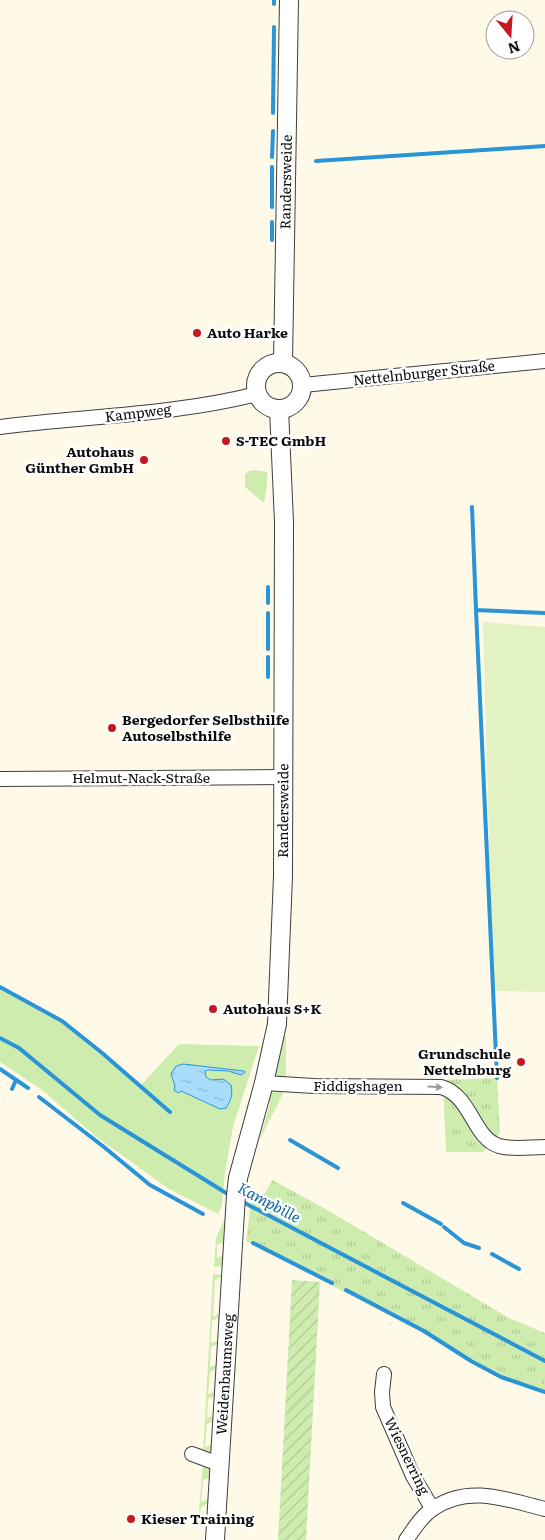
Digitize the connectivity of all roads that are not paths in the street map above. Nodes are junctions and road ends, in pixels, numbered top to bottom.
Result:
1 (289, 0) edge
2 (545, 361) edge
3 (283, 363) junction
4 (303, 384) junction
5 (258, 394) junction
6 (278, 409) junction
7 (0, 415) edge
8 (17, 425) junction
9 (0, 427) edge
10 (283, 777) junction
11 (0, 780) edge
12 (264, 1083) junction
13 (545, 1147) edge
14 (238, 1178) joint
15 (384, 1374) dead end
16 (192, 1454) dead end
17 (219, 1464) junction
18 (432, 1508) junction
19 (545, 1509) edge
20 (215, 1540) edge
21 (406, 1540) edge

1 - 3 street, Randersweide
2 - 4 street, Nettelnburger Straße
3 - 4 street
3 - 5 street
4 - 6 street
5 - 6 street
5 - 8 street, Kampweg
6 - 10 street, Randersweide
7 - 8 street
8 - 9 street, Kampweg
10 - 11 street, Helmut-Nack-Straße
10 - 12 street, Randersweide
12 -> 13 street, Fiddigshagen
12 - 14 street, Randersweide
14 - 17 street, Weidenbaumsweg
15 - 18 street, Wiesnerring
16 - 17 street
17 - 20 street, Weidenbaumsweg
18 - 19 street, Wiesnerring
18 - 21 street, Wiesnerring

